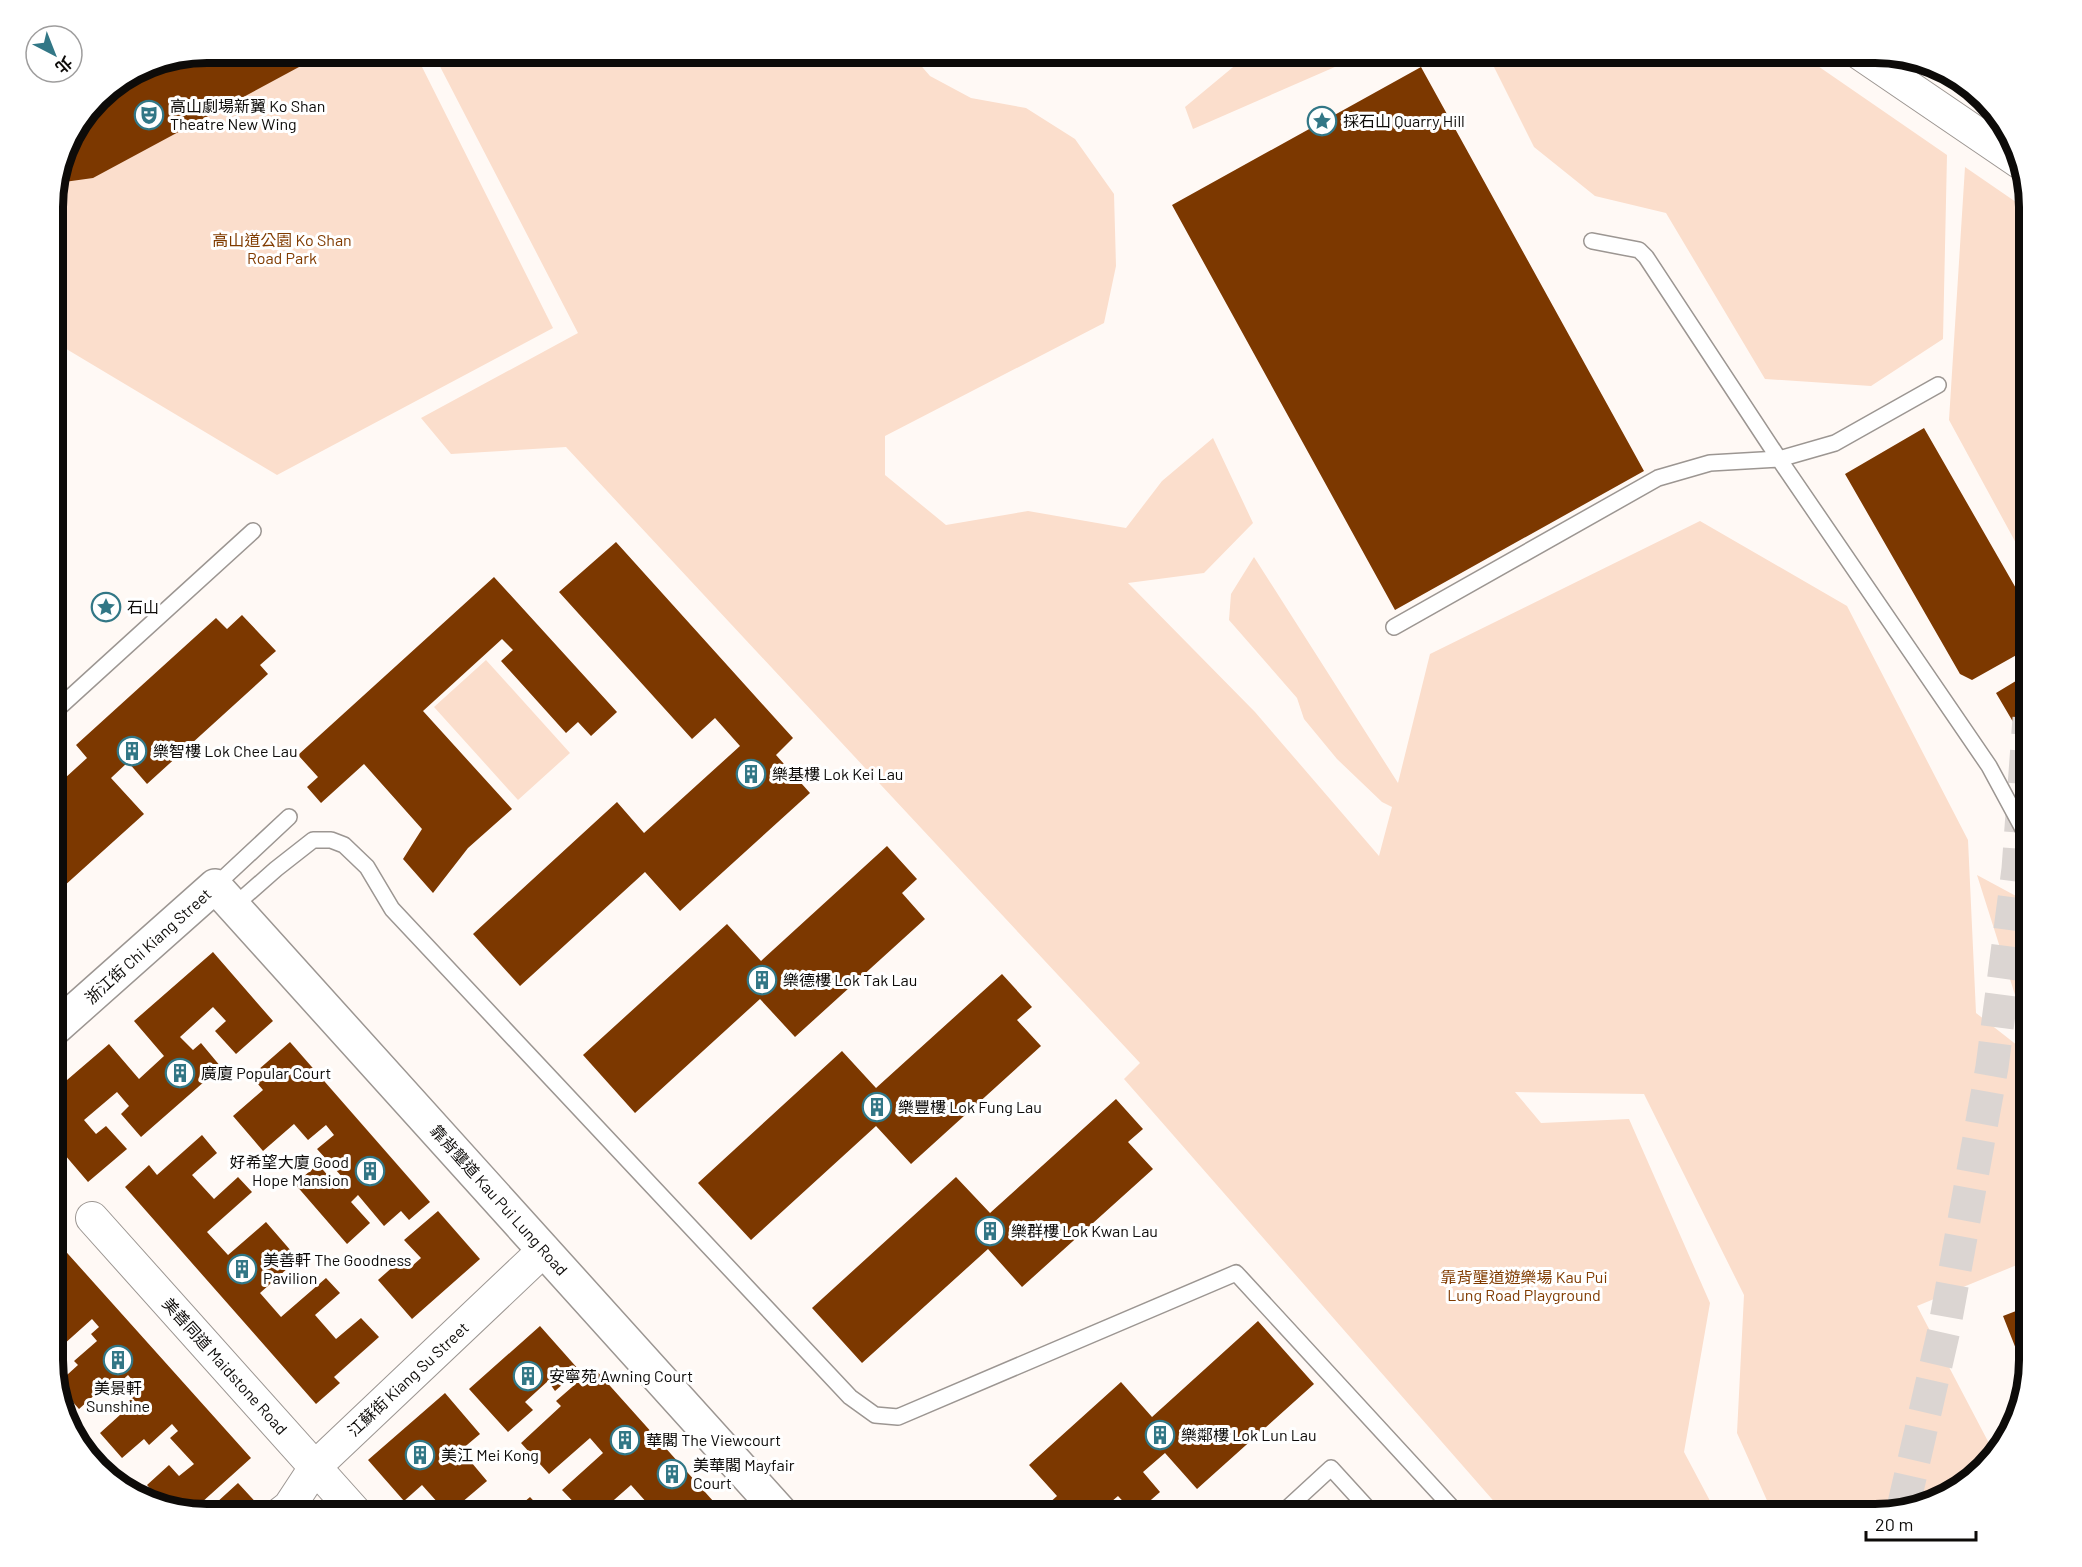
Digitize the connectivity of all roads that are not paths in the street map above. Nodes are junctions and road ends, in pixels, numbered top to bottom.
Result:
1 (1875, 63) edge
2 (2009, 155) edge
3 (1592, 241) dead end
4 (1938, 385) dead end
5 (1779, 459) junction
6 (253, 531) dead end
7 (1394, 627) dead end
8 (63, 704) edge
9 (289, 817) dead end
10 (2019, 820) edge
11 (225, 896) junction
12 (63, 1022) edge
13 (92, 1218) dead end
14 (544, 1250) junction
15 (316, 1466) junction
16 (291, 1504) edge
17 (348, 1504) edge
18 (772, 1504) edge
19 (1293, 1504) edge
20 (1363, 1504) edge
21 (1448, 1504) edge

1 - 2 street
3 - 5 lane
4 - 5 lane
5 - 7 lane
5 - 10 lane
6 - 8 lane
9 - 11 lane
11 - 12 street, 浙江街 Chi Kiang Street
11 - 14 street, 靠背壟道 Kau Pui Lung Road
11 - 21 lane
13 - 15 street, 美善同道 Maidstone Road
14 - 15 street, 江蘇街 Kiang Su Street
14 - 18 street, 靠背壟道 Kau Pui Lung Road
15 - 16 street, 江蘇街 Kiang Su Street
15 - 17 street, 美善同道 Maidstone Road
19 - 20 lane

